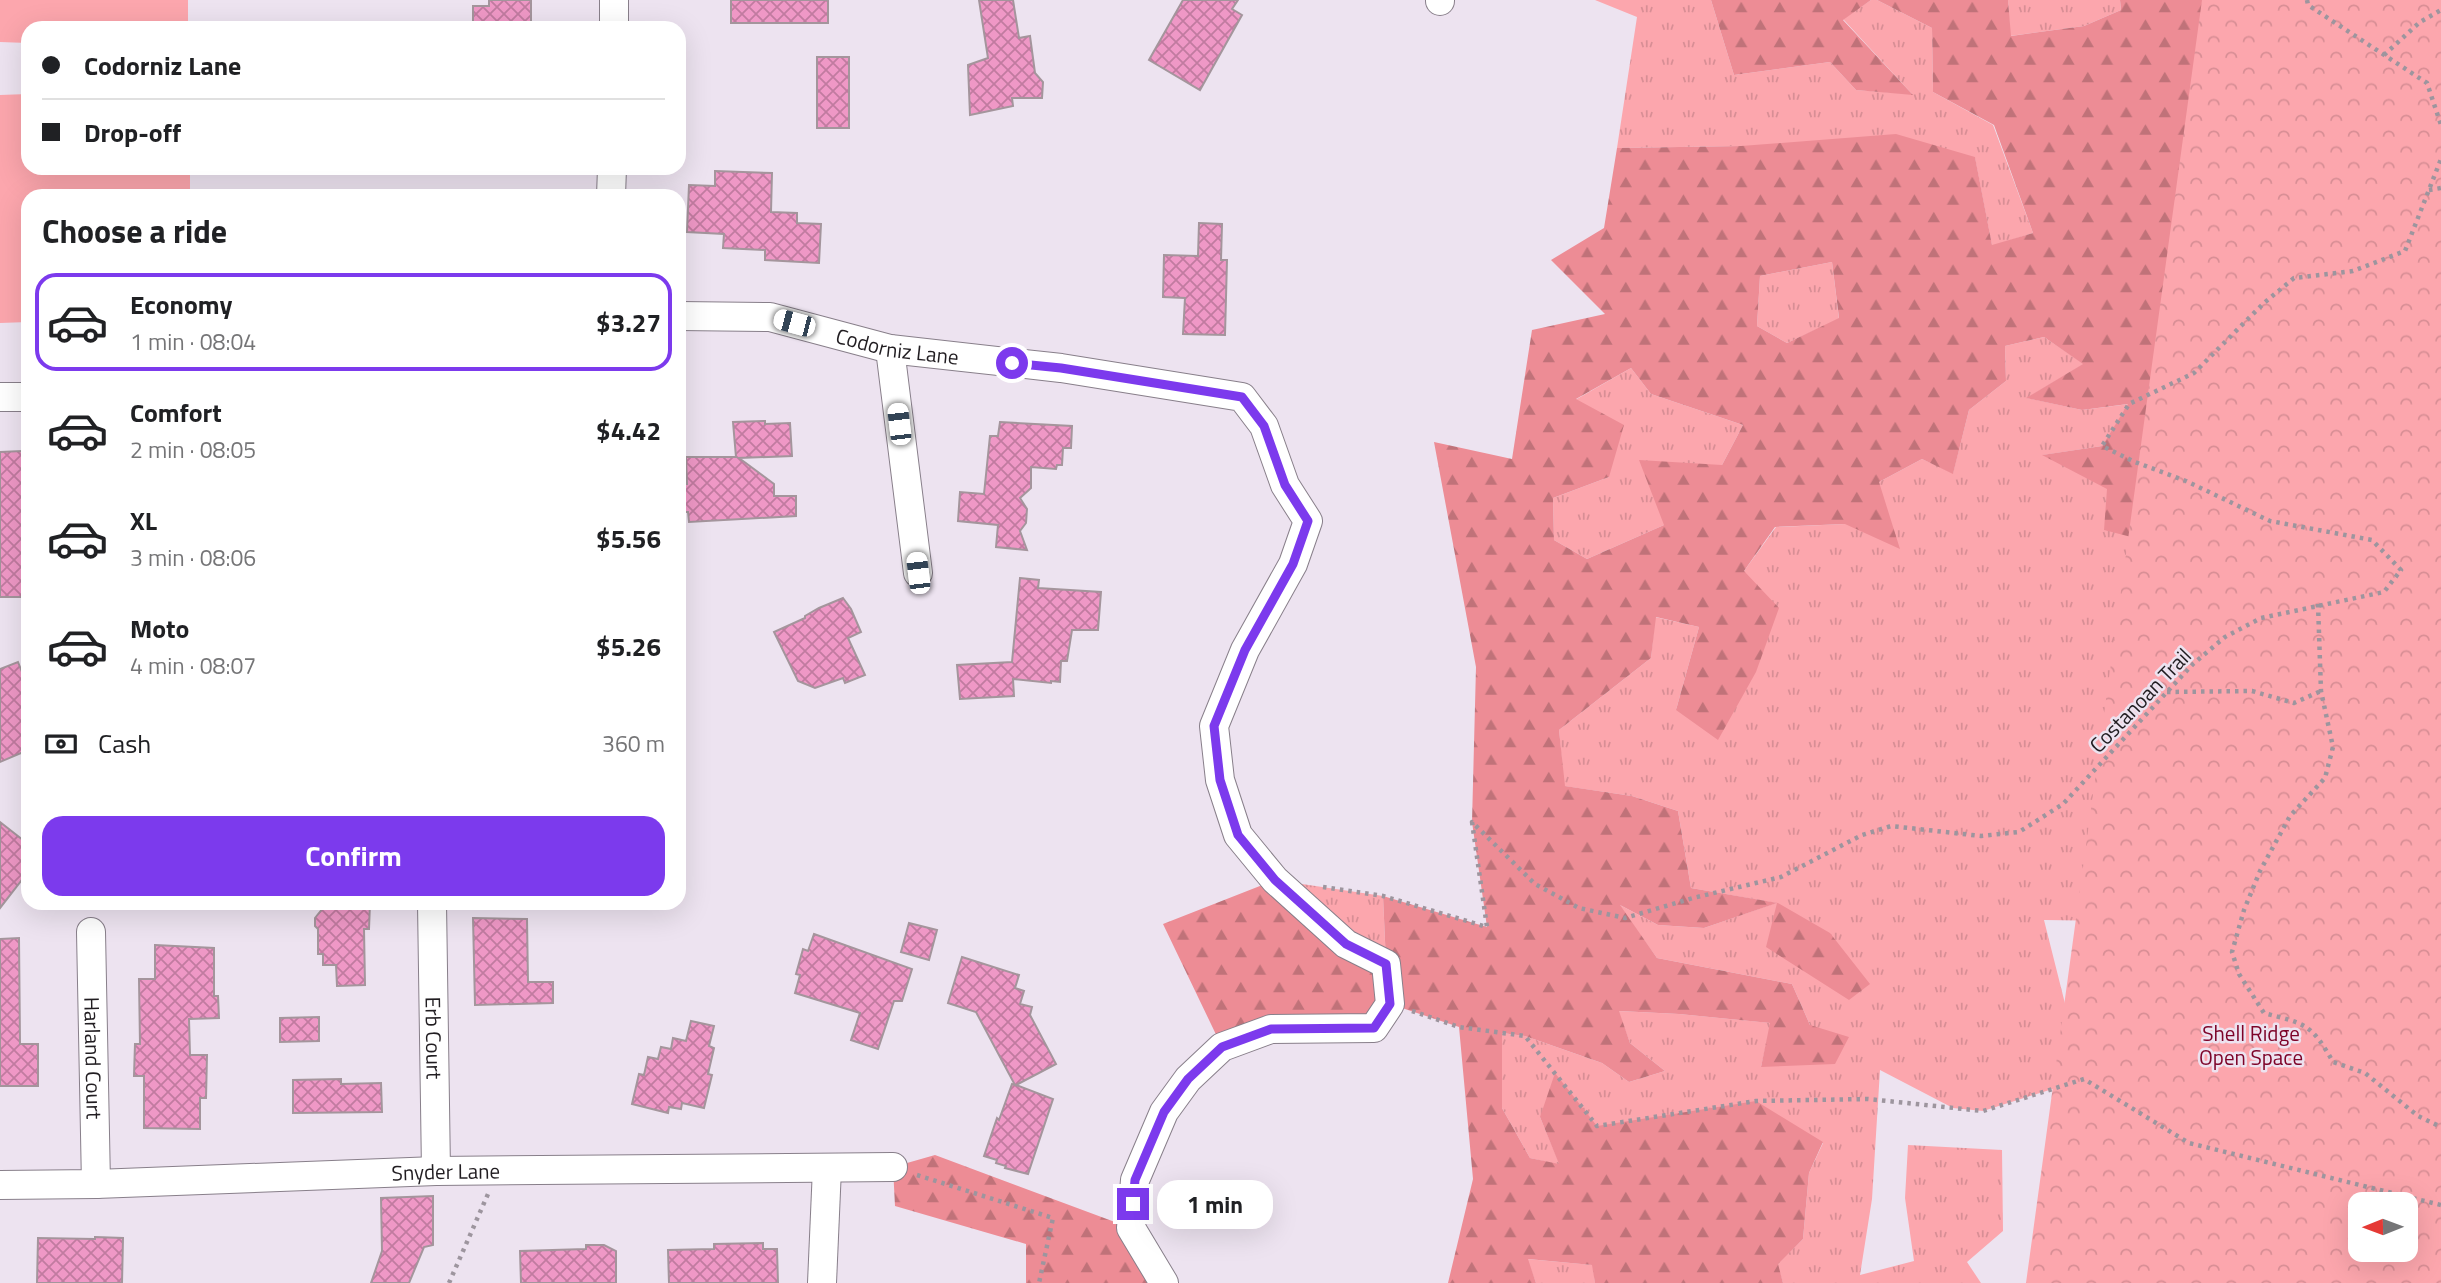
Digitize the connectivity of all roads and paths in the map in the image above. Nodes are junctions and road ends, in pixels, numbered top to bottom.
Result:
1 (614, 0) edge
2 (2307, 0) edge
3 (2441, 10) edge
4 (614, 21) edge
5 (2384, 55) junction
6 (2441, 125) edge
7 (2441, 159) edge
8 (2441, 188) edge
9 (2429, 190) junction
10 (686, 316) edge
11 (890, 349) junction
12 (0, 397) edge
13 (21, 397) edge
14 (918, 573) dead end
15 (2318, 604) junction
16 (2321, 691) junction
17 (2166, 692) junction
18 (1316, 886) dead end
19 (432, 910) edge
20 (91, 932) dead end
21 (1390, 1004) junction
22 (2441, 1127) edge
23 (893, 1167) joint
24 (827, 1168) junction
25 (436, 1171) junction
26 (498, 1171) junction
27 (96, 1184) junction
28 (0, 1185) edge
29 (2441, 1205) edge
30 (449, 1283) edge
31 (822, 1283) edge
32 (1039, 1283) edge
33 (1164, 1283) edge

1 - 4 street
2 - 5 path
3 - 5 path
5 - 6 path
7 - 9 path, Costanoan Trail
8 - 9 path
9 - 15 path, Costanoan Trail
10 - 11 street, Codorniz Lane
11 - 14 street
11 - 21 street, Codorniz Lane
12 - 13 street
15 - 16 path
15 - 17 path, Costanoan Trail
16 - 17 path
16 - 22 path
17 - 18 path, Costanoan Trail
19 - 25 street, Erb Court
20 - 27 street, Harland Court
21 - 29 path
21 - 33 street
23 - 24 street, Snyder Lane
23 - 32 path
24 - 26 street, Snyder Lane
24 - 31 street
25 - 26 street, Snyder Lane
25 - 27 street, Snyder Lane
26 - 30 path
27 - 28 street, Snyder Lane

